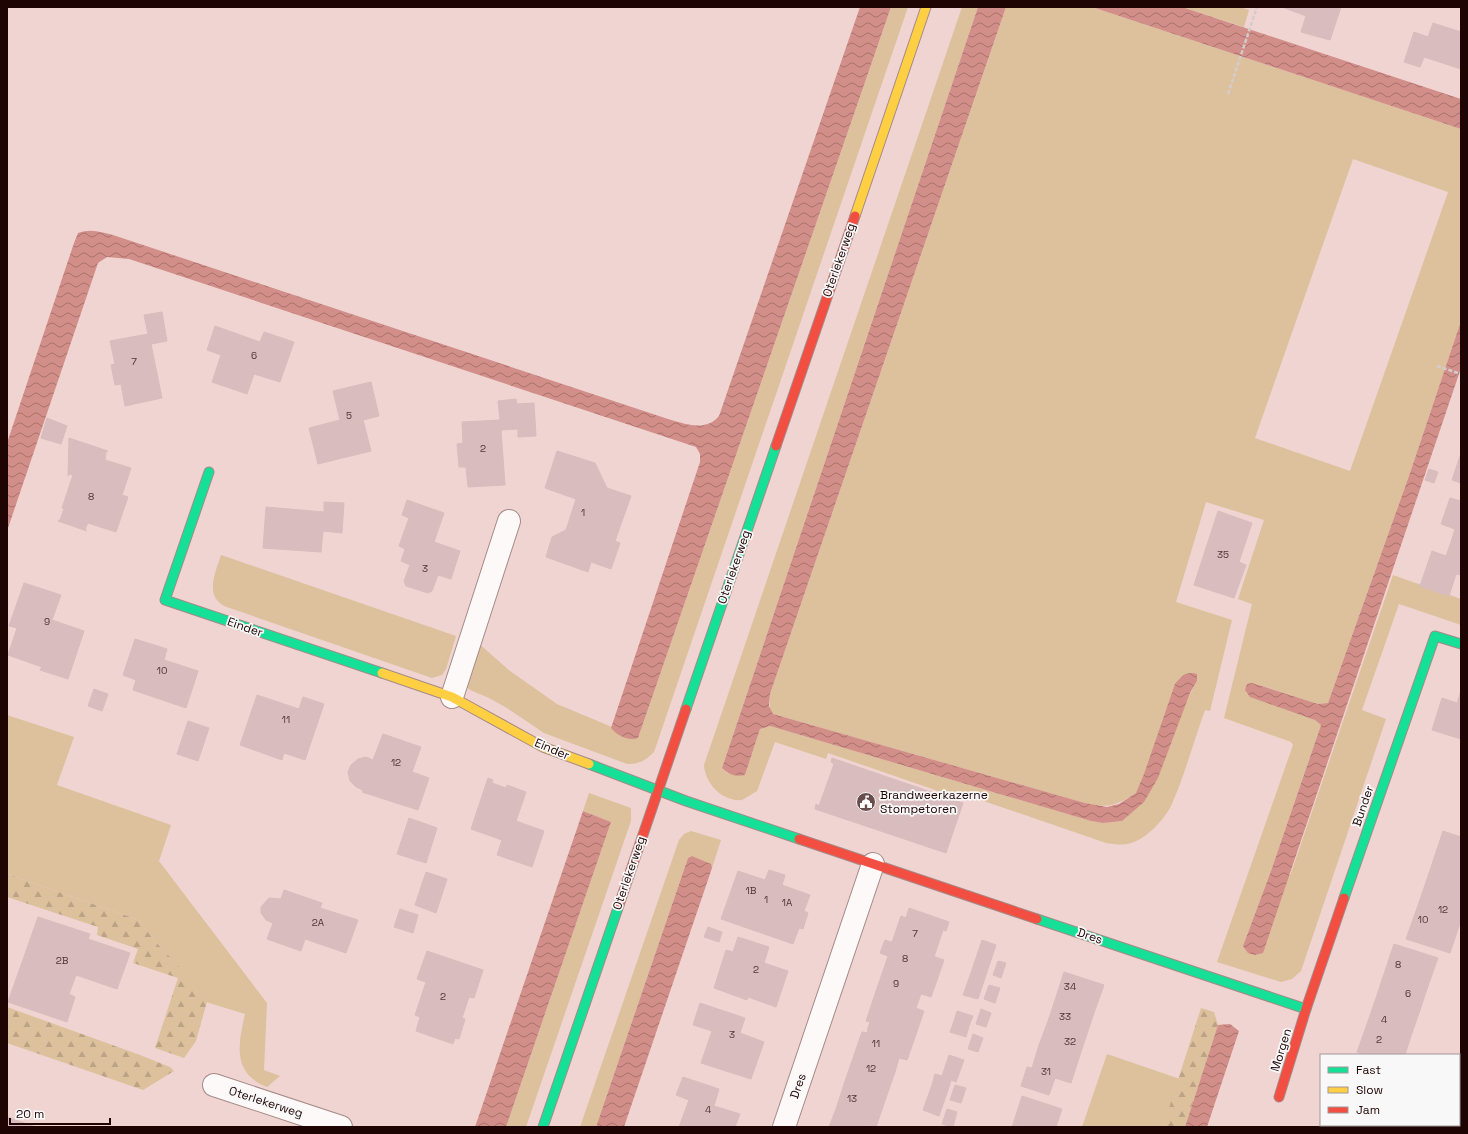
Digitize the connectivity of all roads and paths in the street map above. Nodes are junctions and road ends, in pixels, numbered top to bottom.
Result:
1 (926, 7) edge
2 (1257, 7) edge
3 (1228, 94) dead end
4 (1437, 366) dead end
5 (1461, 374) edge
6 (209, 472) dead end
7 (509, 521) dead end
8 (1461, 644) edge
9 (452, 697) junction
10 (658, 790) junction
11 (873, 864) junction
12 (1306, 1009) junction
13 (214, 1085) dead end
14 (1279, 1097) dead end
15 (341, 1127) edge
16 (543, 1127) edge
17 (784, 1127) edge

1 - 10 street, Oterlekerweg
2 - 3 path
4 - 5 path
6 - 9 street, Einder
7 - 9 street
8 - 12 street, Bunder
9 - 10 street, Einder
10 - 11 street, Dres
10 - 16 street, Oterlekerweg
11 - 12 street, Dres
11 - 17 street, Dres
12 - 14 street, Morgen
13 - 15 street, Oterlekerweg

